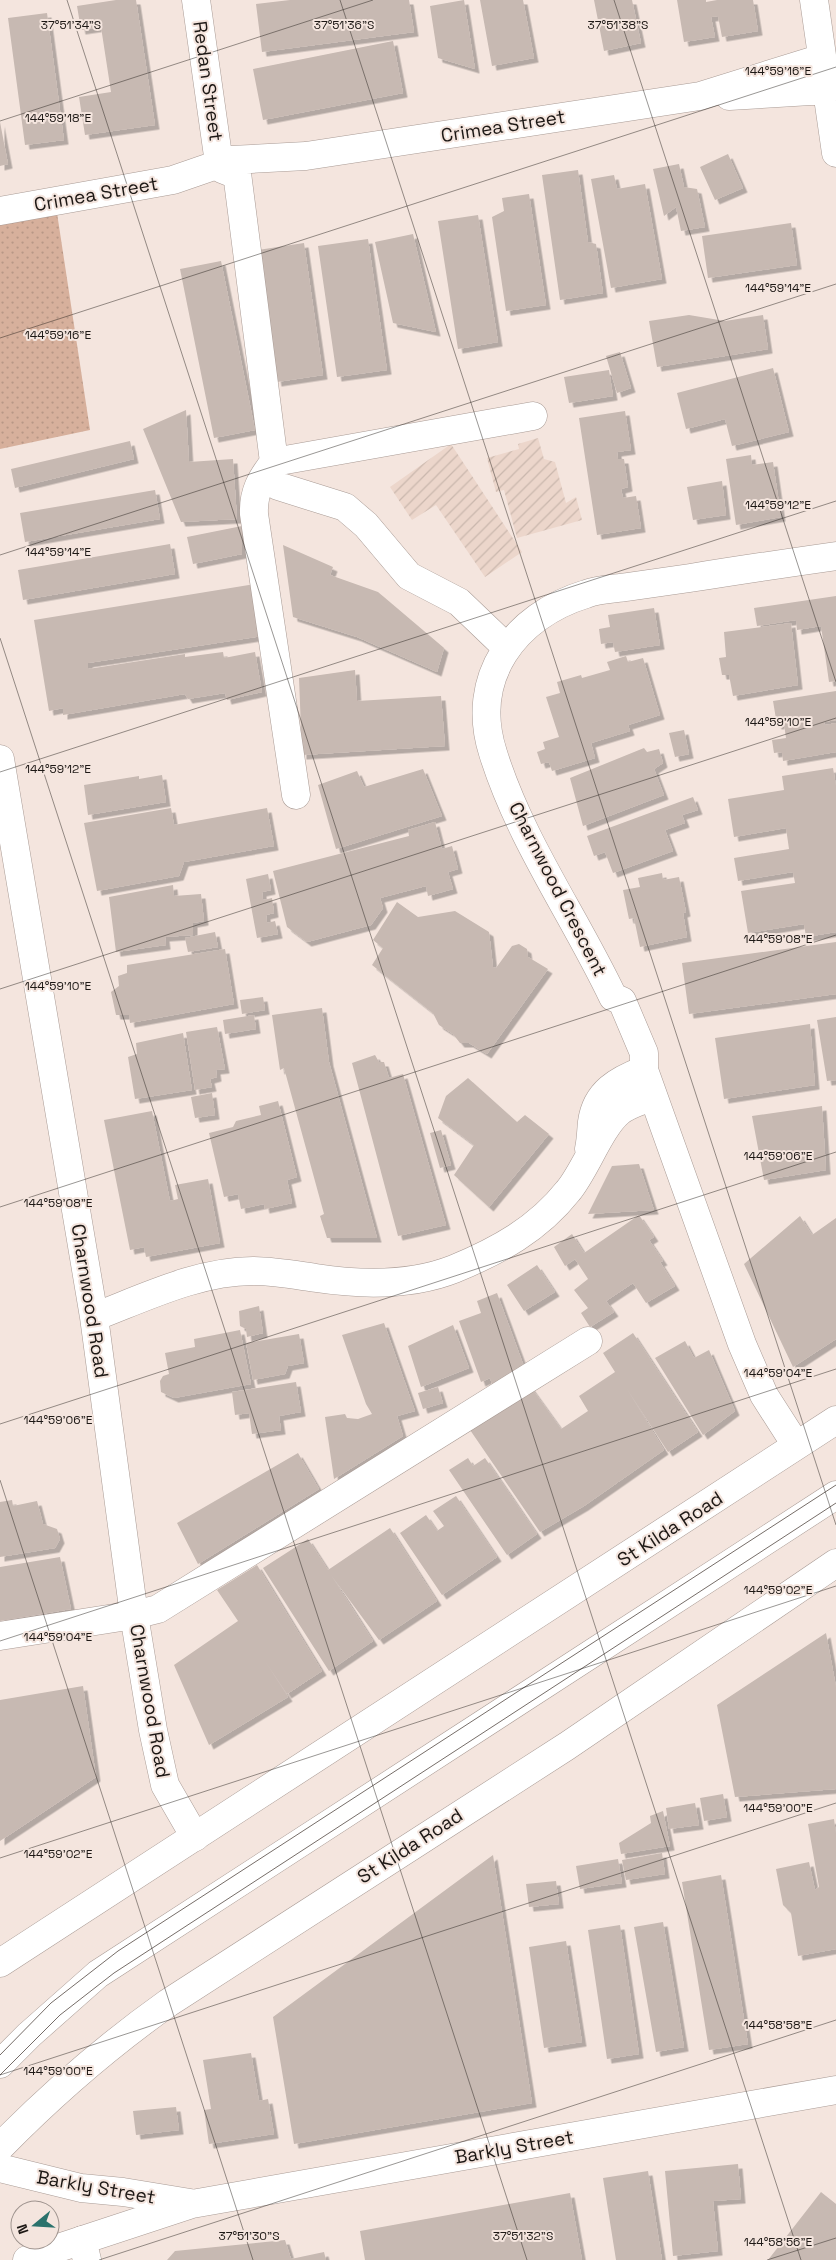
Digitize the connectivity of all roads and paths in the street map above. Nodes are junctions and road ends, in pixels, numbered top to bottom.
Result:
1 (196, 0) edge
2 (821, 2) edge
3 (822, 58) junction
4 (827, 90) junction
5 (700, 96) junction
6 (836, 153) edge
7 (221, 168) junction
8 (0, 210) edge
9 (533, 416) dead end
10 (276, 474) junction
11 (836, 556) edge
12 (506, 647) junction
13 (0, 759) edge
14 (296, 795) dead end
15 (644, 1070) junction
16 (653, 1096) junction
17 (583, 1167) junction
18 (94, 1317) junction
19 (588, 1340) dead end
20 (836, 1420) edge
21 (796, 1445) junction
22 (836, 1495) edge
23 (836, 1563) edge
24 (134, 1615) junction
25 (0, 1636) edge
26 (195, 1837) junction
27 (0, 1963) edge
28 (0, 2064) edge
29 (836, 2090) edge
30 (0, 2148) edge
31 (0, 2168) edge
32 (192, 2204) junction
33 (84, 2250) edge
34 (27, 2260) edge

1 - 7 main road, Redan Street
2 - 3 main road
3 - 4 main road
3 - 5 main road, Crimea Street
4 - 5 main road, Crimea Street
4 - 6 main road
5 - 7 main road, Crimea Street
7 - 8 main road, Crimea Street
7 - 10 main road, Redan Street
9 - 10 main road
10 - 12 main road
10 - 14 main road
11 - 12 main road, Charnwood Crescent
12 - 15 main road, Charnwood Crescent
13 - 18 main road, Charnwood Road
15 - 16 main road, Charnwood Crescent
15 - 17 main road
16 - 17 main road
16 - 21 main road, Charnwood Crescent
17 - 18 main road
18 - 24 main road, Charnwood Road
19 - 24 main road
20 - 21 main road, St Kilda Road
21 - 26 main road, St Kilda Road
22 - 28 main road
23 - 30 main road, St Kilda Road
24 - 25 main road
24 - 26 main road, Charnwood Road
26 - 27 main road, St Kilda Road
29 - 32 main road, Barkly Street
31 - 32 main road, Barkly Street
32 - 33 main road, Barkly Street
33 - 34 main road, Barkly Street

